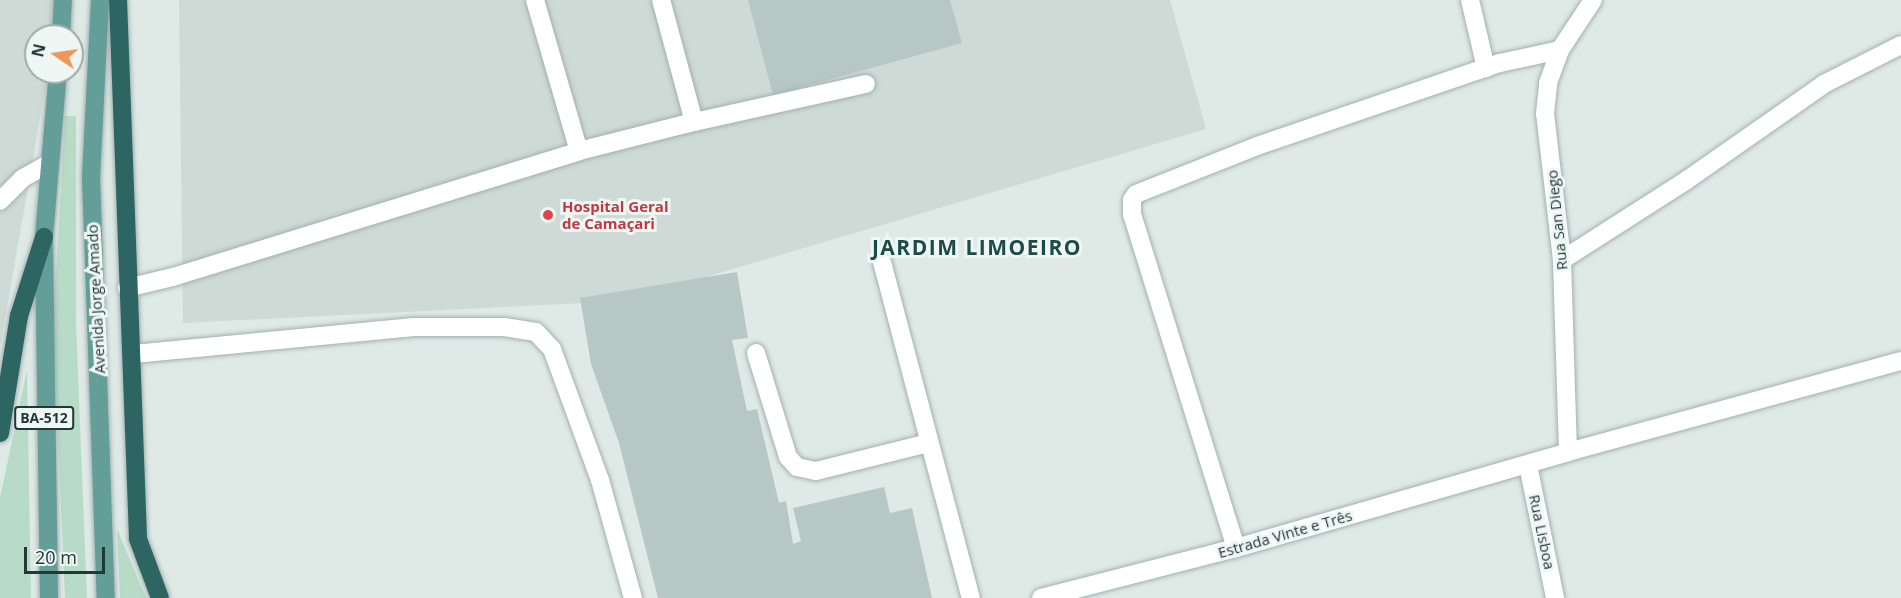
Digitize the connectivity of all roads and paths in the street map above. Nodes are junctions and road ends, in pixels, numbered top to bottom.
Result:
1 (63, 0) edge
2 (100, 0) edge
3 (118, 0) edge
4 (535, 0) edge
5 (661, 0) edge
6 (1470, 0) edge
7 (1593, 0) edge
8 (62, 24) edge
9 (1901, 45) edge
10 (1560, 50) junction
11 (1486, 68) junction
12 (57, 84) edge
13 (866, 84) dead end
14 (694, 122) junction
15 (579, 151) junction
16 (50, 163) junction
17 (0, 201) edge
18 (44, 237) junction
19 (1562, 260) junction
20 (882, 262) dead end
21 (127, 288) junction
22 (756, 353) dead end
23 (134, 354) junction
24 (1901, 361) edge
25 (0, 433) edge
26 (928, 443) junction
27 (1568, 452) junction
28 (1528, 465) junction
29 (1236, 548) junction
30 (49, 598) edge
31 (106, 598) edge
32 (160, 598) edge
33 (633, 598) edge
34 (971, 598) edge
35 (1041, 598) edge
36 (1556, 598) edge

1 - 8 main road
2 - 31 main road, Avenida Jorge Amado
3 - 21 highway
4 - 15 street
5 - 14 street
6 - 11 street
7 - 10 street, Rua San Diego
9 - 19 street
10 - 11 street
10 - 19 street, Rua San Diego
11 - 29 street
12 - 16 main road, BA-512
13 - 14 street
14 - 15 street
15 - 21 street
16 - 17 street
16 - 18 main road, BA-512
18 - 25 highway
18 - 30 main road, BA-512
19 - 27 street, Rua San Diego
20 - 26 street
21 - 23 highway
22 - 26 street
23 - 32 highway
23 - 33 street
24 - 27 street, Estrada Vinte e Três
26 - 34 street
27 - 28 street, Estrada Vinte e Três
28 - 29 street, Estrada Vinte e Três
28 - 36 street, Rua Lisboa
29 - 35 street, Estrada Vinte e Três

